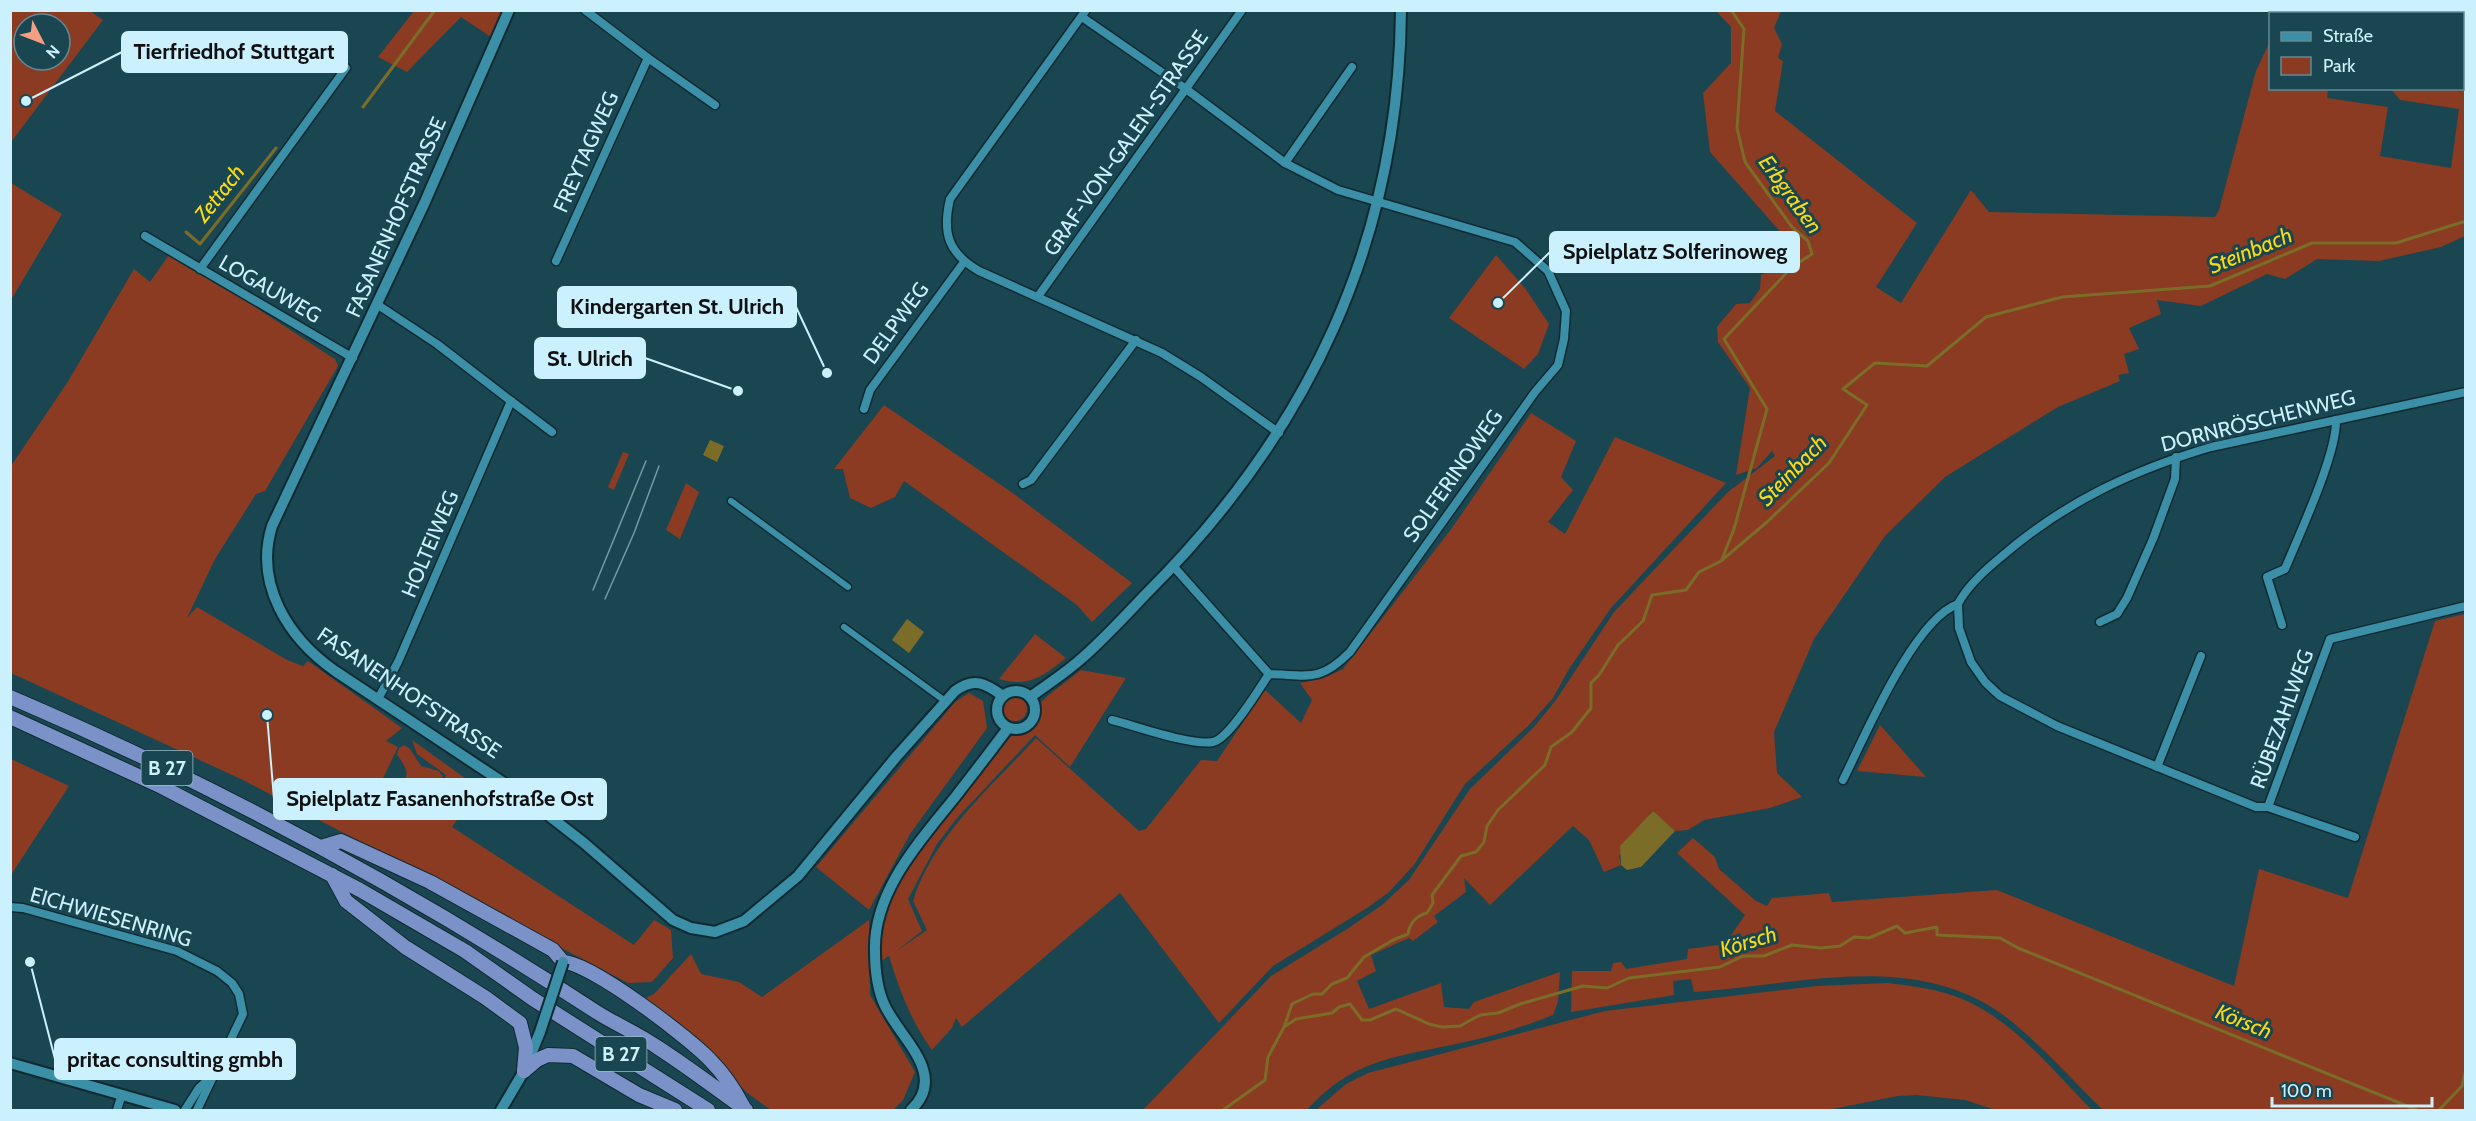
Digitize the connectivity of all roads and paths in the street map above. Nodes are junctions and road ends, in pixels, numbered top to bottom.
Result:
1 (509, 10) edge
2 (585, 10) edge
3 (1242, 10) edge
4 (1401, 10) edge
5 (1084, 14) edge
6 (648, 58) junction
7 (1352, 67) dead end
8 (346, 68) dead end
9 (1186, 89) junction
10 (715, 105) dead end
11 (1285, 163) junction
12 (1378, 201) junction
13 (145, 236) dead end
14 (556, 261) dead end
15 (964, 262) junction
16 (200, 269) junction
17 (1039, 296) junction
18 (378, 305) junction
19 (1136, 340) junction
20 (353, 358) junction
21 (2466, 392) edge
22 (512, 401) junction
23 (864, 409) dead end
24 (2336, 420) junction
25 (552, 432) dead end
26 (1279, 433) junction
27 (2176, 457) junction
28 (1023, 484) dead end
29 (731, 501) dead end
30 (1174, 567) junction
31 (848, 586) dead end
32 (1958, 604) junction
33 (2466, 606) edge
34 (2100, 622) dead end
35 (2282, 625) dead end
36 (844, 627) dead end
37 (2201, 656) dead end
38 (1269, 674) junction
39 (1003, 696) junction
40 (10, 697) edge
41 (1030, 697) junction
42 (378, 699) junction
43 (945, 701) junction
44 (10, 717) edge
45 (1112, 720) dead end
46 (1008, 728) junction
47 (2157, 767) junction
48 (1844, 780) dead end
49 (2268, 807) junction
50 (2355, 837) dead end
51 (321, 846) junction
52 (332, 874) junction
53 (10, 907) edge
54 (563, 962) junction
55 (10, 1063) edge
56 (524, 1071) junction
57 (211, 1078) junction
58 (122, 1094) junction
59 (117, 1110) edge
60 (175, 1110) edge
61 (184, 1110) edge
62 (197, 1110) edge
63 (501, 1110) edge
64 (675, 1110) edge
65 (708, 1110) edge
66 (746, 1110) edge
67 (911, 1110) edge

1 - 18 street, FASANENHOFSTRASSE
2 - 6 street
3 - 9 street, GRAF-VON-GALEN-STRASSE
4 - 12 street
5 - 9 street, SOLFERINOWEG
5 - 15 street
6 - 10 street
6 - 14 street, FREYTAGWEG
7 - 11 street
8 - 16 street, LOGAUWEG
9 - 11 street, SOLFERINOWEG
9 - 17 street, GRAF-VON-GALEN-STRASSE
11 - 12 street, SOLFERINOWEG
12 - 26 street
12 - 38 street, SOLFERINOWEG
13 - 16 street, LOGAUWEG
15 - 17 street
15 - 23 street, DELPWEG
16 - 20 street, LOGAUWEG
17 - 19 street
18 - 20 street, FASANENHOFSTRASSE
18 - 22 street
19 - 26 street
19 - 28 street
20 - 42 street, FASANENHOFSTRASSE
21 - 24 street, DORNRÖSCHENWEG
22 - 25 street
22 - 42 street, HOLTEIWEG
24 - 27 street, DORNRÖSCHENWEG
24 - 35 street
26 - 30 street
27 - 32 street, DORNRÖSCHENWEG
27 - 34 street
29 - 31 street
30 - 38 street
30 - 41 street
32 - 47 street
32 - 48 street, DORNRÖSCHENWEG
33 - 49 street, RÜBEZAHLWEG
36 - 43 street
37 - 47 street
38 - 45 street
39 - 41 street
39 - 43 street, FASANENHOFSTRASSE
39 - 46 street
40 - 51 highway, B 27
41 - 46 street
42 - 43 street, FASANENHOFSTRASSE
44 - 52 highway, B 27
46 - 67 street
47 - 49 street
49 - 50 street
51 - 54 highway
51 - 66 highway, B 27
52 - 56 highway
52 - 65 highway, B 27
53 - 57 street, EICHWIESENRING
54 - 56 street, bridge
54 - 66 highway
55 - 58 street
56 - 63 street
56 - 64 highway, B 27
57 - 61 street, EICHWIESENRING
57 - 62 street, EICHWIESENRING
58 - 59 street
58 - 60 street

